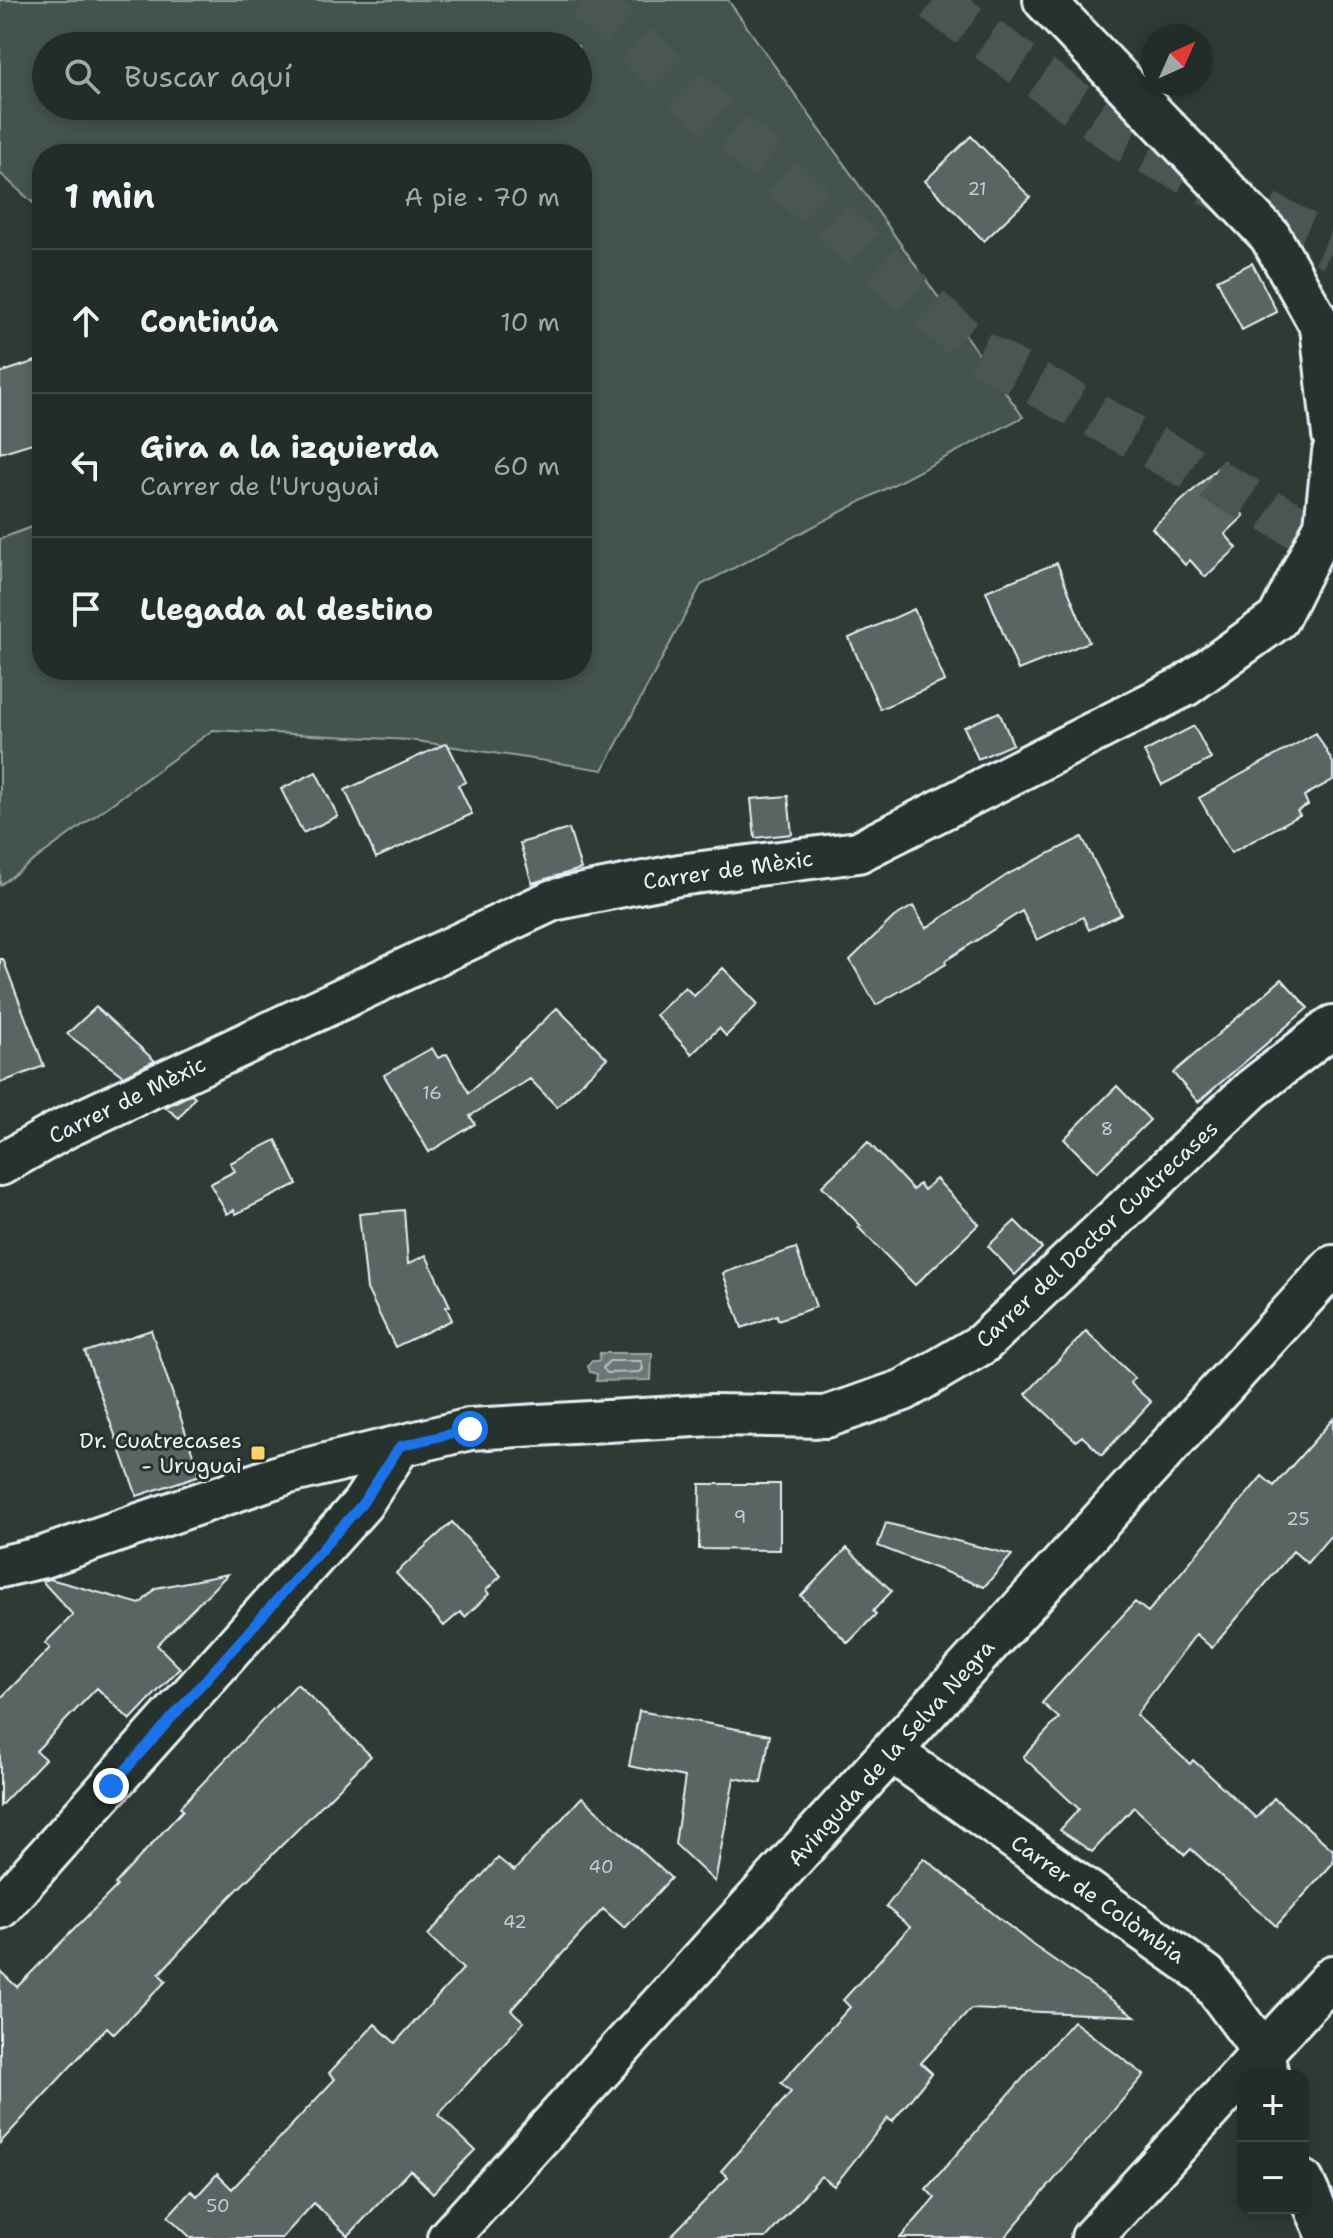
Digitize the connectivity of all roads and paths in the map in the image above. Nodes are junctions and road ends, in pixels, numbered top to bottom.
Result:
1 (1044, 0) edge
2 (1333, 435) edge
3 (1333, 453) edge
4 (1333, 1026) edge
5 (0, 1165) edge
6 (1333, 1266) edge
7 (400, 1446) junction
8 (0, 1567) edge
9 (892, 1752) junction
10 (0, 1908) edge
11 (1333, 1976) edge
12 (1266, 2064) edge
13 (1309, 2194) edge
14 (448, 2238) edge
15 (1092, 2238) edge
16 (1329, 2238) edge

1 - 2 street
3 - 5 street, Carrer de Mèxic
4 - 7 street, Carrer del Doctor Cuatrecases
6 - 9 street, Avinguda de la Selva Negra
7 - 8 street, Carrer del Doctor Cuatrecases
7 - 10 street
9 - 12 street, Carrer de Colòmbia
9 - 14 street, Avinguda de la Selva Negra
11 - 12 street
12 - 15 street
13 - 16 street

